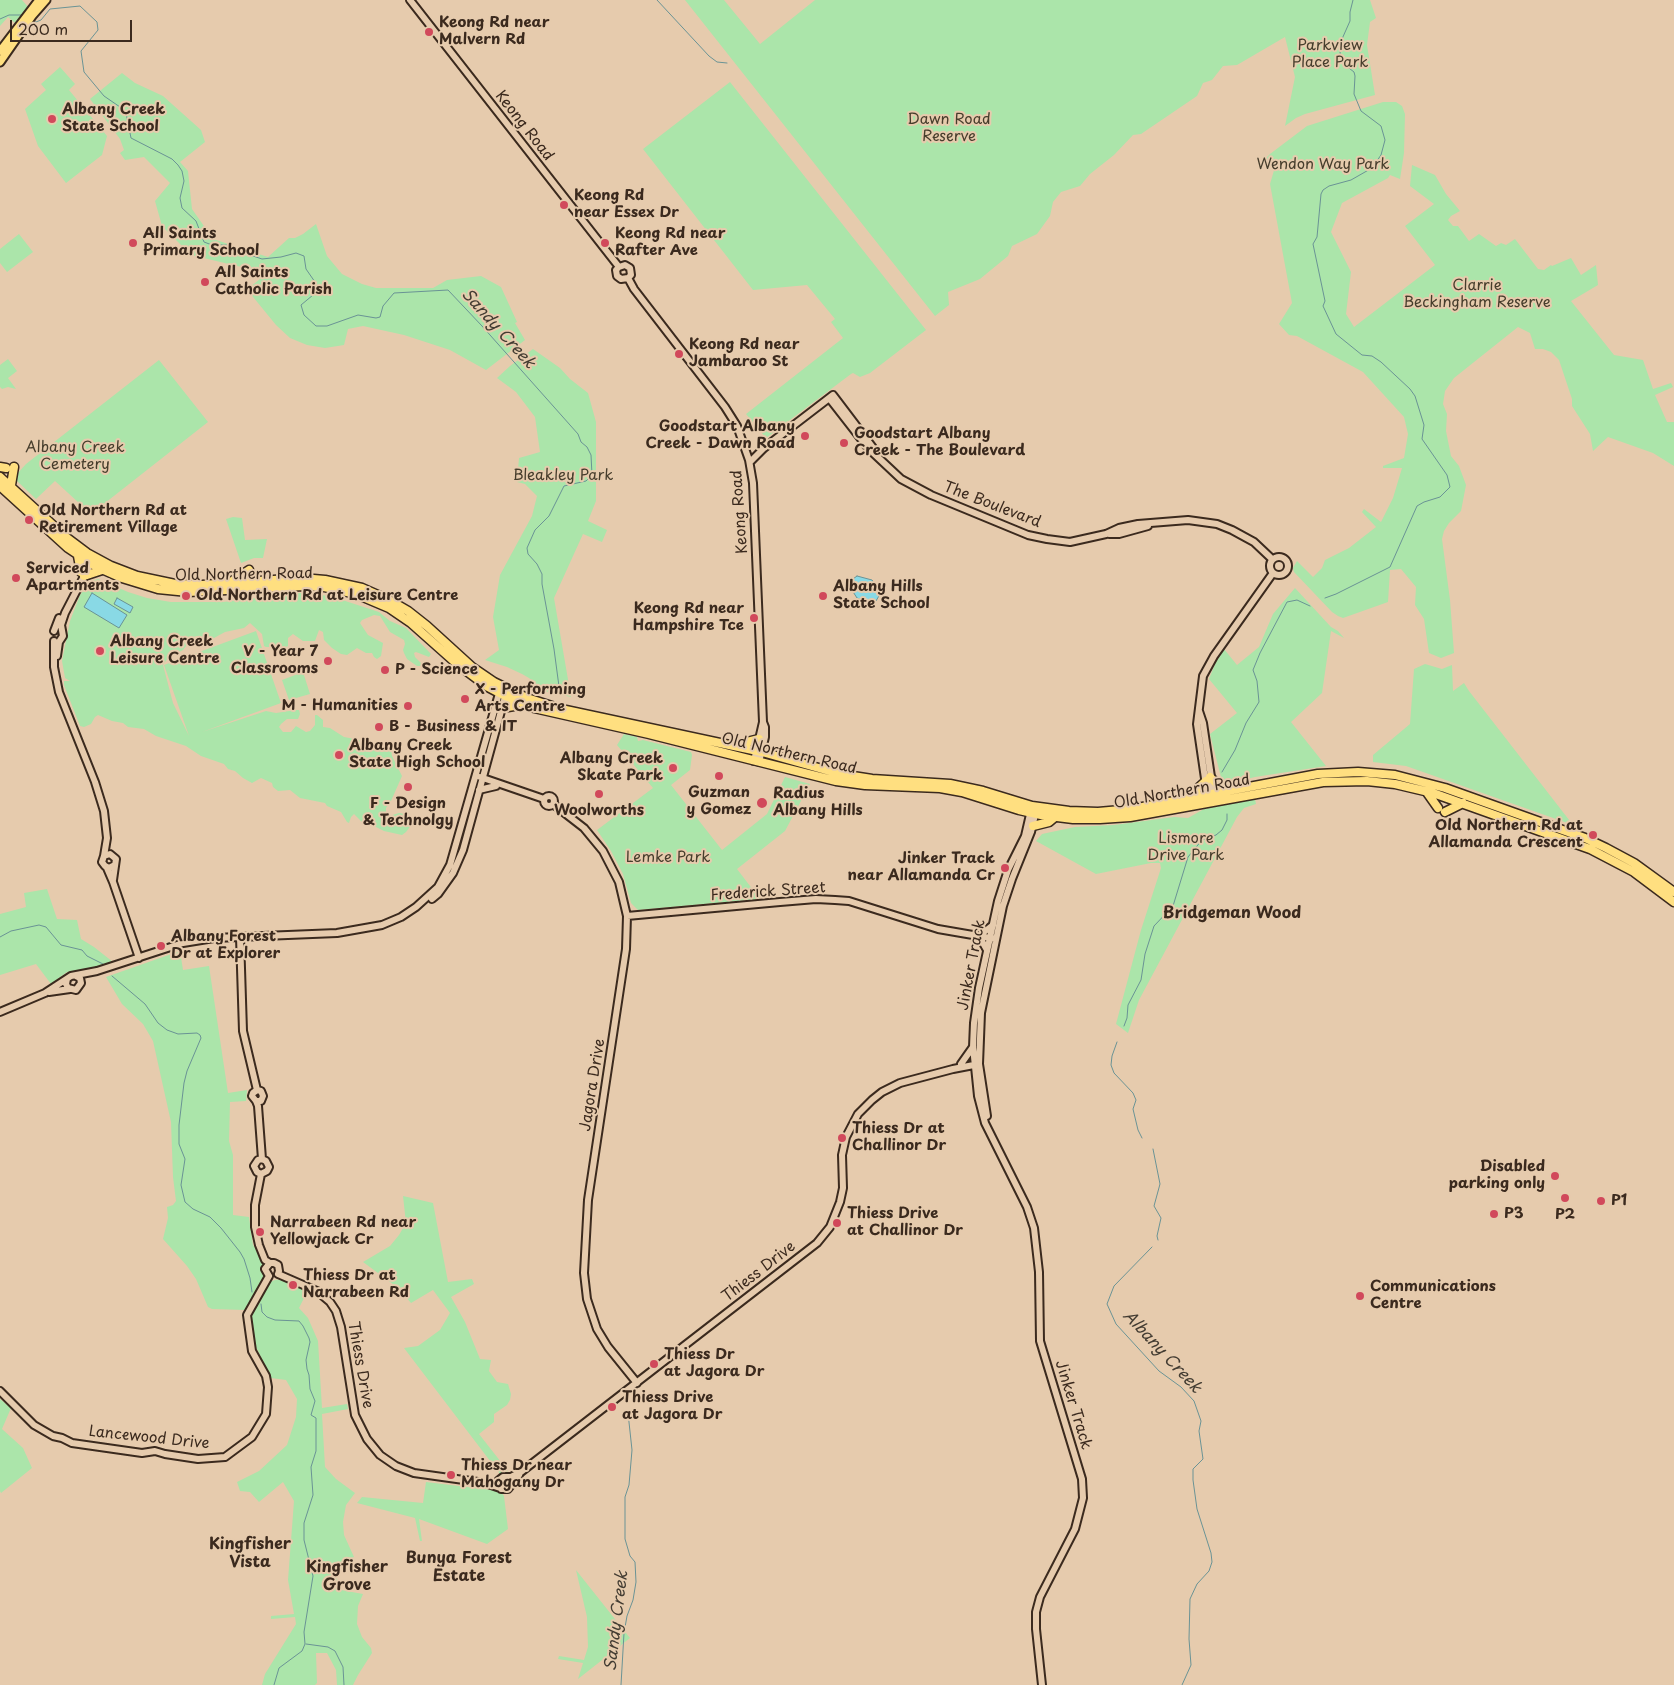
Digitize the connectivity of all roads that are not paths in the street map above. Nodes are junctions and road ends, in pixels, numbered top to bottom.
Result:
1 (39, 0) edge
2 (46, 0) edge
3 (410, 0) edge
4 (30, 15) junction
5 (24, 22) junction
6 (0, 51) edge
7 (0, 62) edge
8 (619, 267) junction
9 (628, 278) junction
10 (762, 450) junction
11 (747, 452) junction
12 (750, 462) junction
13 (6, 468) edge
14 (0, 477) edge
15 (0, 486) edge
16 (11, 486) junction
17 (78, 556) junction
18 (91, 559) junction
19 (1272, 559) junction
20 (102, 570) junction
21 (249, 570) dead end
22 (1273, 573) junction
23 (82, 574) junction
24 (230, 583) junction
25 (58, 631) junction
26 (56, 642) junction
27 (503, 691) junction
28 (518, 702) junction
29 (502, 708) junction
30 (763, 722) junction
31 (759, 739) junction
32 (736, 746) junction
33 (759, 751) junction
34 (756, 761) junction
35 (479, 779) junction
36 (1208, 779) junction
37 (499, 786) junction
38 (479, 790) junction
39 (1224, 791) junction
40 (1426, 791) junction
41 (1187, 798) junction
42 (1211, 798) junction
43 (1463, 803) junction
44 (1034, 810) junction
45 (1055, 817) junction
46 (1033, 826) junction
47 (107, 838) junction
48 (112, 854) junction
49 (104, 856) junction
50 (115, 865) junction
51 (107, 868) junction
52 (113, 882) junction
53 (1674, 892) edge
54 (1674, 902) edge
55 (627, 916) junction
56 (993, 925) junction
57 (337, 933) junction
58 (979, 936) junction
59 (240, 937) junction
60 (993, 939) junction
61 (987, 950) junction
62 (138, 958) junction
63 (97, 971) junction
64 (76, 976) junction
65 (67, 979) junction
66 (81, 983) junction
67 (70, 989) junction
68 (46, 993) junction
69 (0, 1012) edge
70 (973, 1047) junction
71 (976, 1062) junction
72 (958, 1067) junction
73 (975, 1079) junction
74 (990, 1132) junction
75 (262, 1159) junction
76 (261, 1174) junction
77 (270, 1263) junction
78 (278, 1274) junction
79 (269, 1276) junction
80 (637, 1383) junction
81 (0, 1391) edge
82 (521, 1472) junction
83 (507, 1477) junction
84 (499, 1484) junction
85 (510, 1485) junction
86 (1042, 1685) edge

1 - 4 main road
2 - 4 main road
3 - 8 street, Keong Road
4 - 5 main road
5 - 6 main road
5 - 7 main road
8 - 9 street, Keong Road
8 - 9 street, Keong Road
9 - 11 street, Keong Road
10 - 11 street
10 - 12 street
10 - 19 street, The Boulevard
11 - 12 street, Keong Road
12 - 30 street, Keong Road
13 - 16 highway
14 - 16 highway, Old Northern Road
15 - 17 highway, Old Northern Road
16 - 18 highway, Old Northern Road
17 - 18 highway, Old Northern Road
17 - 23 highway
18 - 20 highway, Old Northern Road
18 - 23 street
18 - 24 highway, Old Northern Road
19 - 22 street
19 - 22 street, The Boulevard
20 - 23 highway
20 - 27 highway, Old Northern Road
21 - 24 highway
22 - 36 street, The Boulevard
23 - 25 street
24 - 27 highway, Old Northern Road
25 - 26 street
25 - 26 street
26 - 47 street
27 - 28 highway, Old Northern Road
27 - 29 street
27 - 32 highway, Old Northern Road
27 - 35 street
28 - 29 highway
28 - 34 highway, Old Northern Road
29 - 35 street
30 - 31 street, Keong Road
30 - 33 street, Keong Road
31 - 32 highway
31 - 33 street, Keong Road
32 - 33 highway, Old Northern Road
33 - 34 street, Keong Road
33 - 44 highway, Old Northern Road
34 - 44 highway, Old Northern Road
35 - 37 street
35 - 38 street
35 - 57 street
36 - 39 highway
36 - 41 highway
36 - 42 street, The Boulevard
37 - 38 street
37 - 55 street, Jagora Drive
38 - 57 street
39 - 42 highway, Old Northern Road
39 - 53 highway, Old Northern Road
40 - 42 highway, Old Northern Road
40 - 43 highway, Old Northern Road
40 - 43 highway
41 - 42 highway, Old Northern Road
41 - 44 highway, Old Northern Road
42 - 45 highway, Old Northern Road
43 - 54 highway, Old Northern Road
44 - 45 highway, Old Northern Road
44 - 46 street, Jinker Track
44 - 56 street, Jinker Track
45 - 46 highway
46 - 60 street, Jinker Track
47 - 48 street
47 - 49 street
48 - 49 street
48 - 50 street
49 - 51 street
50 - 51 street
50 - 52 street
51 - 52 street
52 - 62 street
55 - 58 street, Frederick Street
55 - 80 street, Jagora Drive
56 - 58 street
56 - 60 street, Jinker Track
57 - 59 street
58 - 60 street, Frederick Street
58 - 61 street
59 - 62 street
59 - 75 street
60 - 61 street, Jinker Track
60 - 71 street, Jinker Track
61 - 70 street, Jinker Track
62 - 63 street
63 - 64 street
63 - 66 street
64 - 65 street
64 - 66 street
65 - 67 street
65 - 68 street
66 - 67 street
67 - 68 street
68 - 69 street
70 - 71 street, Jinker Track
70 - 72 street
71 - 72 street, Thiess Drive
71 - 73 street, Jinker Track
71 - 74 street, Jinker Track
72 - 73 street
72 - 80 street, Thiess Drive
73 - 74 street, Jinker Track
74 - 86 street, Jinker Track
75 - 76 street
75 - 76 street
76 - 77 street
77 - 78 street
77 - 79 street
78 - 79 street
78 - 84 street, Thiess Drive
79 - 81 street, Lancewood Drive
80 - 82 street, Thiess Drive
82 - 83 street
82 - 85 street
83 - 84 street
83 - 85 street
84 - 85 street

